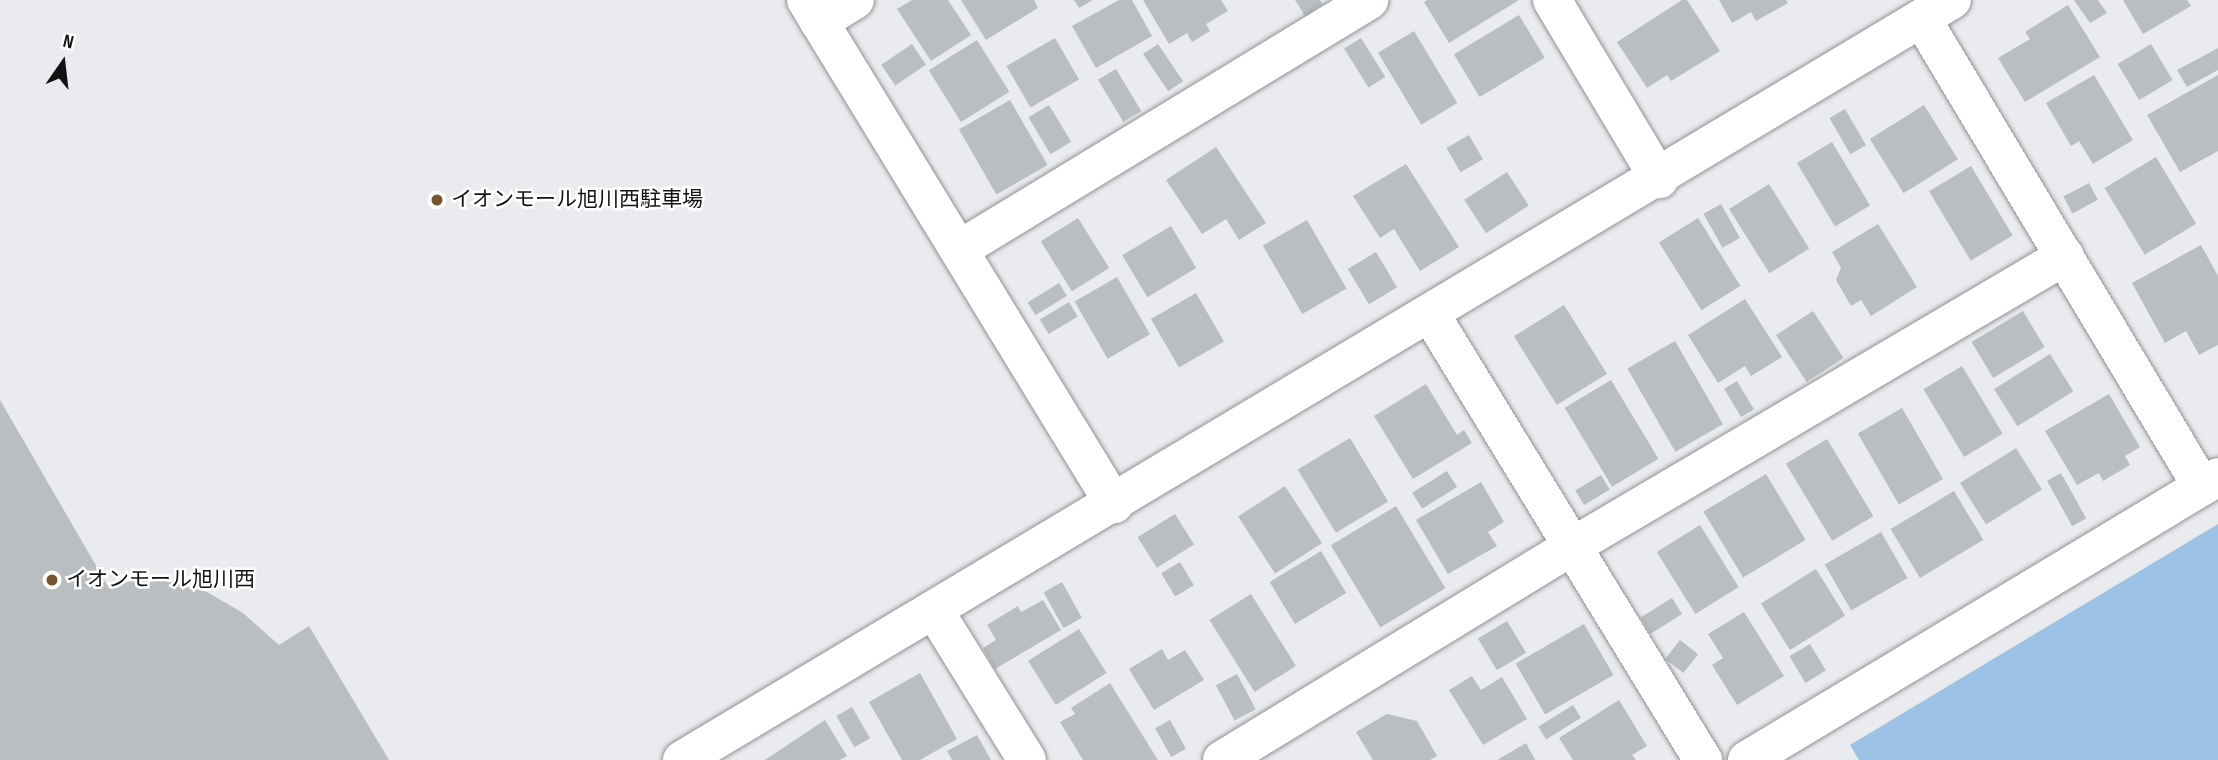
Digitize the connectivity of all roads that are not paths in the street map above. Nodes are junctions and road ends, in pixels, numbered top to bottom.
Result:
1 (856, 0) edge
2 (1369, 0) edge
3 (1552, 0) edge
4 (1937, 10) edge
5 (813, 11) edge
6 (1659, 179) junction
7 (960, 249) junction
8 (2065, 256) junction
9 (1431, 315) junction
10 (2210, 482) edge
11 (1114, 504) junction
12 (1573, 546) junction
13 (934, 610) junction
14 (682, 760) edge
15 (1027, 760) edge
16 (1222, 760) edge
17 (1703, 760) edge
18 (1747, 760) edge

1 - 5 street
2 - 7 street
3 - 6 street
4 - 6 street
4 - 8 street
5 - 7 street
6 - 9 street
7 - 11 street
8 - 10 street
8 - 12 street
9 - 11 street
9 - 12 street
10 - 18 street
11 - 13 street
12 - 16 street
12 - 17 street
13 - 14 street
13 - 15 street

